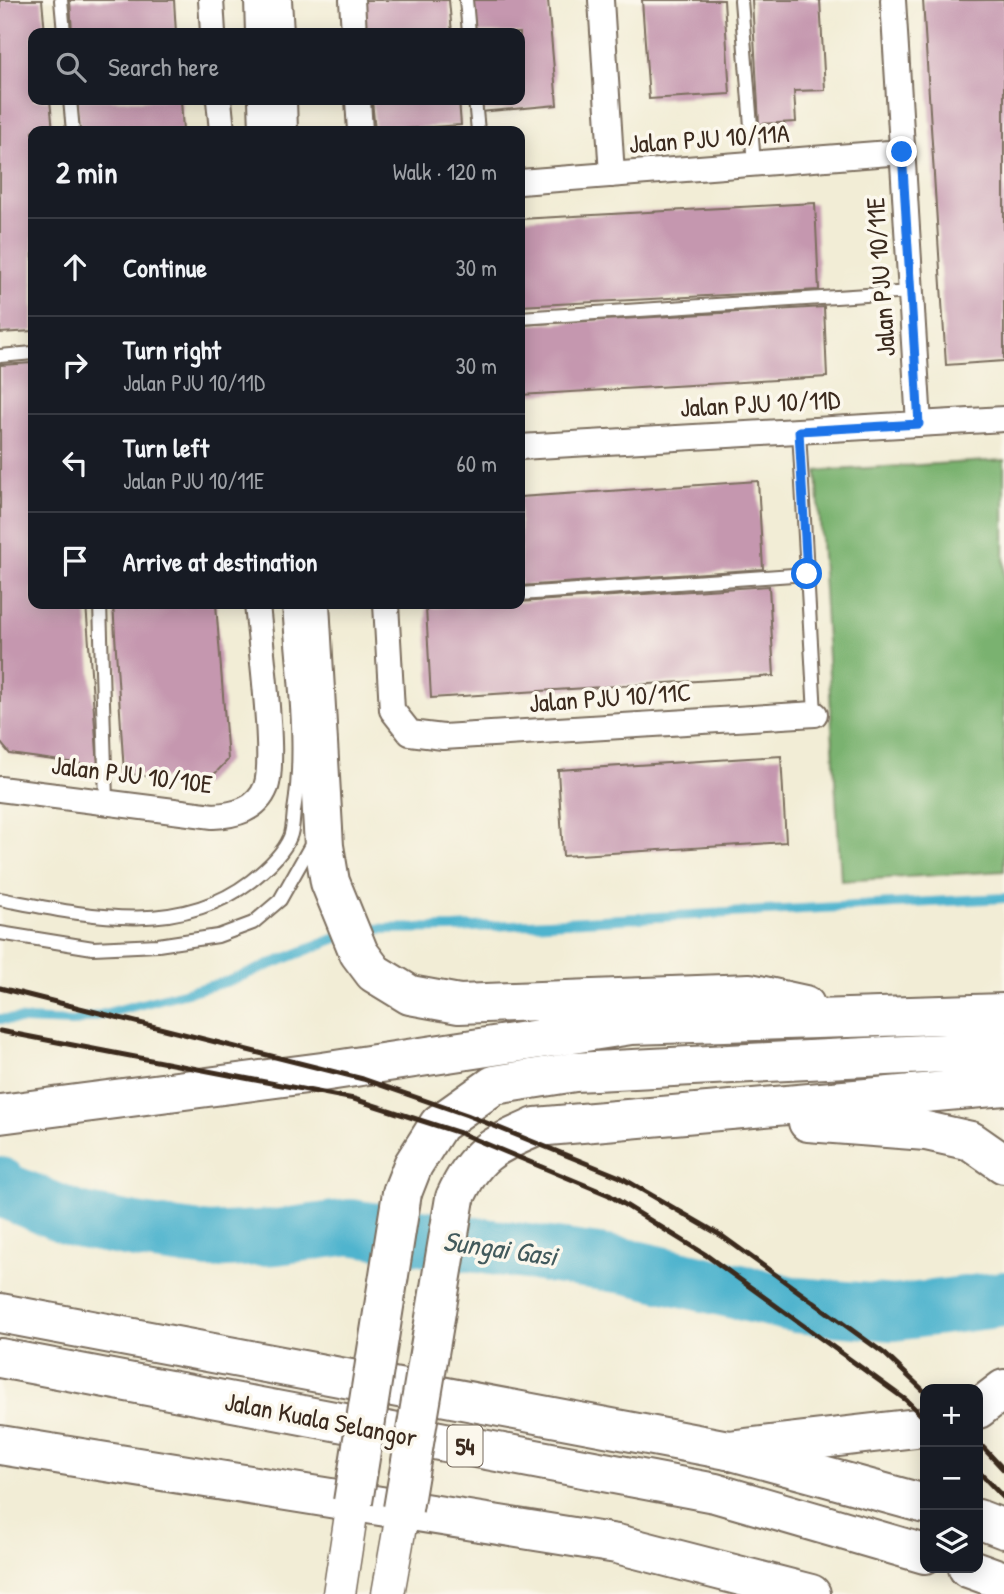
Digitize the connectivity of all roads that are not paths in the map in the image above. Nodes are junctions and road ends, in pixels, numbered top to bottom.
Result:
1 (61, 0) edge
2 (211, 0) edge
3 (251, 0) edge
4 (272, 0) edge
5 (352, 0) edge
6 (466, 0) edge
7 (601, 0) edge
8 (741, 0) edge
9 (893, 0) edge
10 (64, 28) edge
11 (213, 28) edge
12 (252, 28) edge
13 (274, 28) edge
14 (354, 28) edge
15 (469, 28) edge
16 (70, 105) edge
17 (219, 105) edge
18 (255, 105) edge
19 (277, 105) edge
20 (358, 105) edge
21 (475, 105) edge
22 (73, 126) edge
23 (222, 126) edge
24 (257, 126) edge
25 (278, 126) edge
26 (360, 126) edge
27 (478, 126) edge
28 (902, 152) junction
29 (754, 164) junction
30 (612, 175) junction
31 (525, 182) edge
32 (911, 292) junction
33 (525, 318) edge
34 (28, 353) edge
35 (0, 356) edge
36 (1004, 419) edge
37 (919, 424) junction
38 (799, 431) junction
39 (525, 447) edge
40 (807, 574) junction
41 (525, 594) edge
42 (100, 609) edge
43 (257, 609) edge
44 (289, 609) edge
45 (310, 609) edge
46 (386, 609) edge
47 (815, 714) joint
48 (322, 784) junction
49 (0, 789) edge
50 (106, 800) junction
51 (0, 899) edge
52 (0, 933) edge
53 (1004, 1013) edge
54 (866, 1017) junction
55 (1004, 1050) edge
56 (1004, 1086) edge
57 (0, 1114) edge
58 (701, 1114) junction
59 (1004, 1164) edge
60 (6, 1313) edge
61 (0, 1358) edge
62 (1004, 1389) edge
63 (983, 1405) edge
64 (920, 1428) edge
65 (0, 1445) edge
66 (728, 1450) junction
67 (354, 1502) junction
68 (920, 1503) edge
69 (402, 1509) junction
70 (983, 1521) edge
71 (1004, 1529) edge
72 (920, 1553) edge
73 (982, 1573) edge
74 (1004, 1581) edge
75 (339, 1594) edge
76 (388, 1594) edge
77 (811, 1594) edge

1 - 10 lane
2 - 11 street
3 - 12 lane
4 - 13 highway
5 - 14 street
6 - 15 lane
7 - 30 street
8 - 29 lane
9 - 28 street, Jalan PJU 10/11E
16 - 22 lane
17 - 23 street
18 - 24 lane
19 - 25 highway
20 - 26 street
21 - 27 lane
28 - 29 street, Jalan PJU 10/11A
28 - 32 street, Jalan PJU 10/11E
29 - 30 street, Jalan PJU 10/11A
30 - 31 street, Jalan PJU 10/11A
32 - 33 lane
32 - 37 street, Jalan PJU 10/11E
34 - 35 lane
36 - 37 street, Jalan PJU 10/11D
37 - 38 street, Jalan PJU 10/11D
38 - 39 street, Jalan PJU 10/11D
38 - 40 lane
40 - 41 lane
40 - 47 lane
42 - 50 lane
43 - 50 street, Jalan PJU 10/10E
44 - 51 lane
45 - 48 highway
46 - 47 street, Jalan PJU 10/11C
48 - 52 lane
48 - 54 highway
49 - 50 street, Jalan PJU 10/10E
53 - 54 highway
54 - 57 highway
55 - 67 highway, bridge
56 - 58 highway
58 - 59 highway
58 - 69 highway, bridge
60 - 66 highway, Jalan Kuala Selangor / 54
61 - 72 highway, Jalan Kuala Selangor / 54
62 - 63 highway
64 - 66 highway
65 - 67 highway
66 - 68 highway, Jalan Kuala Selangor / 54
67 - 69 highway
67 - 75 street
69 - 76 street
69 - 77 highway
70 - 71 highway
73 - 74 highway

